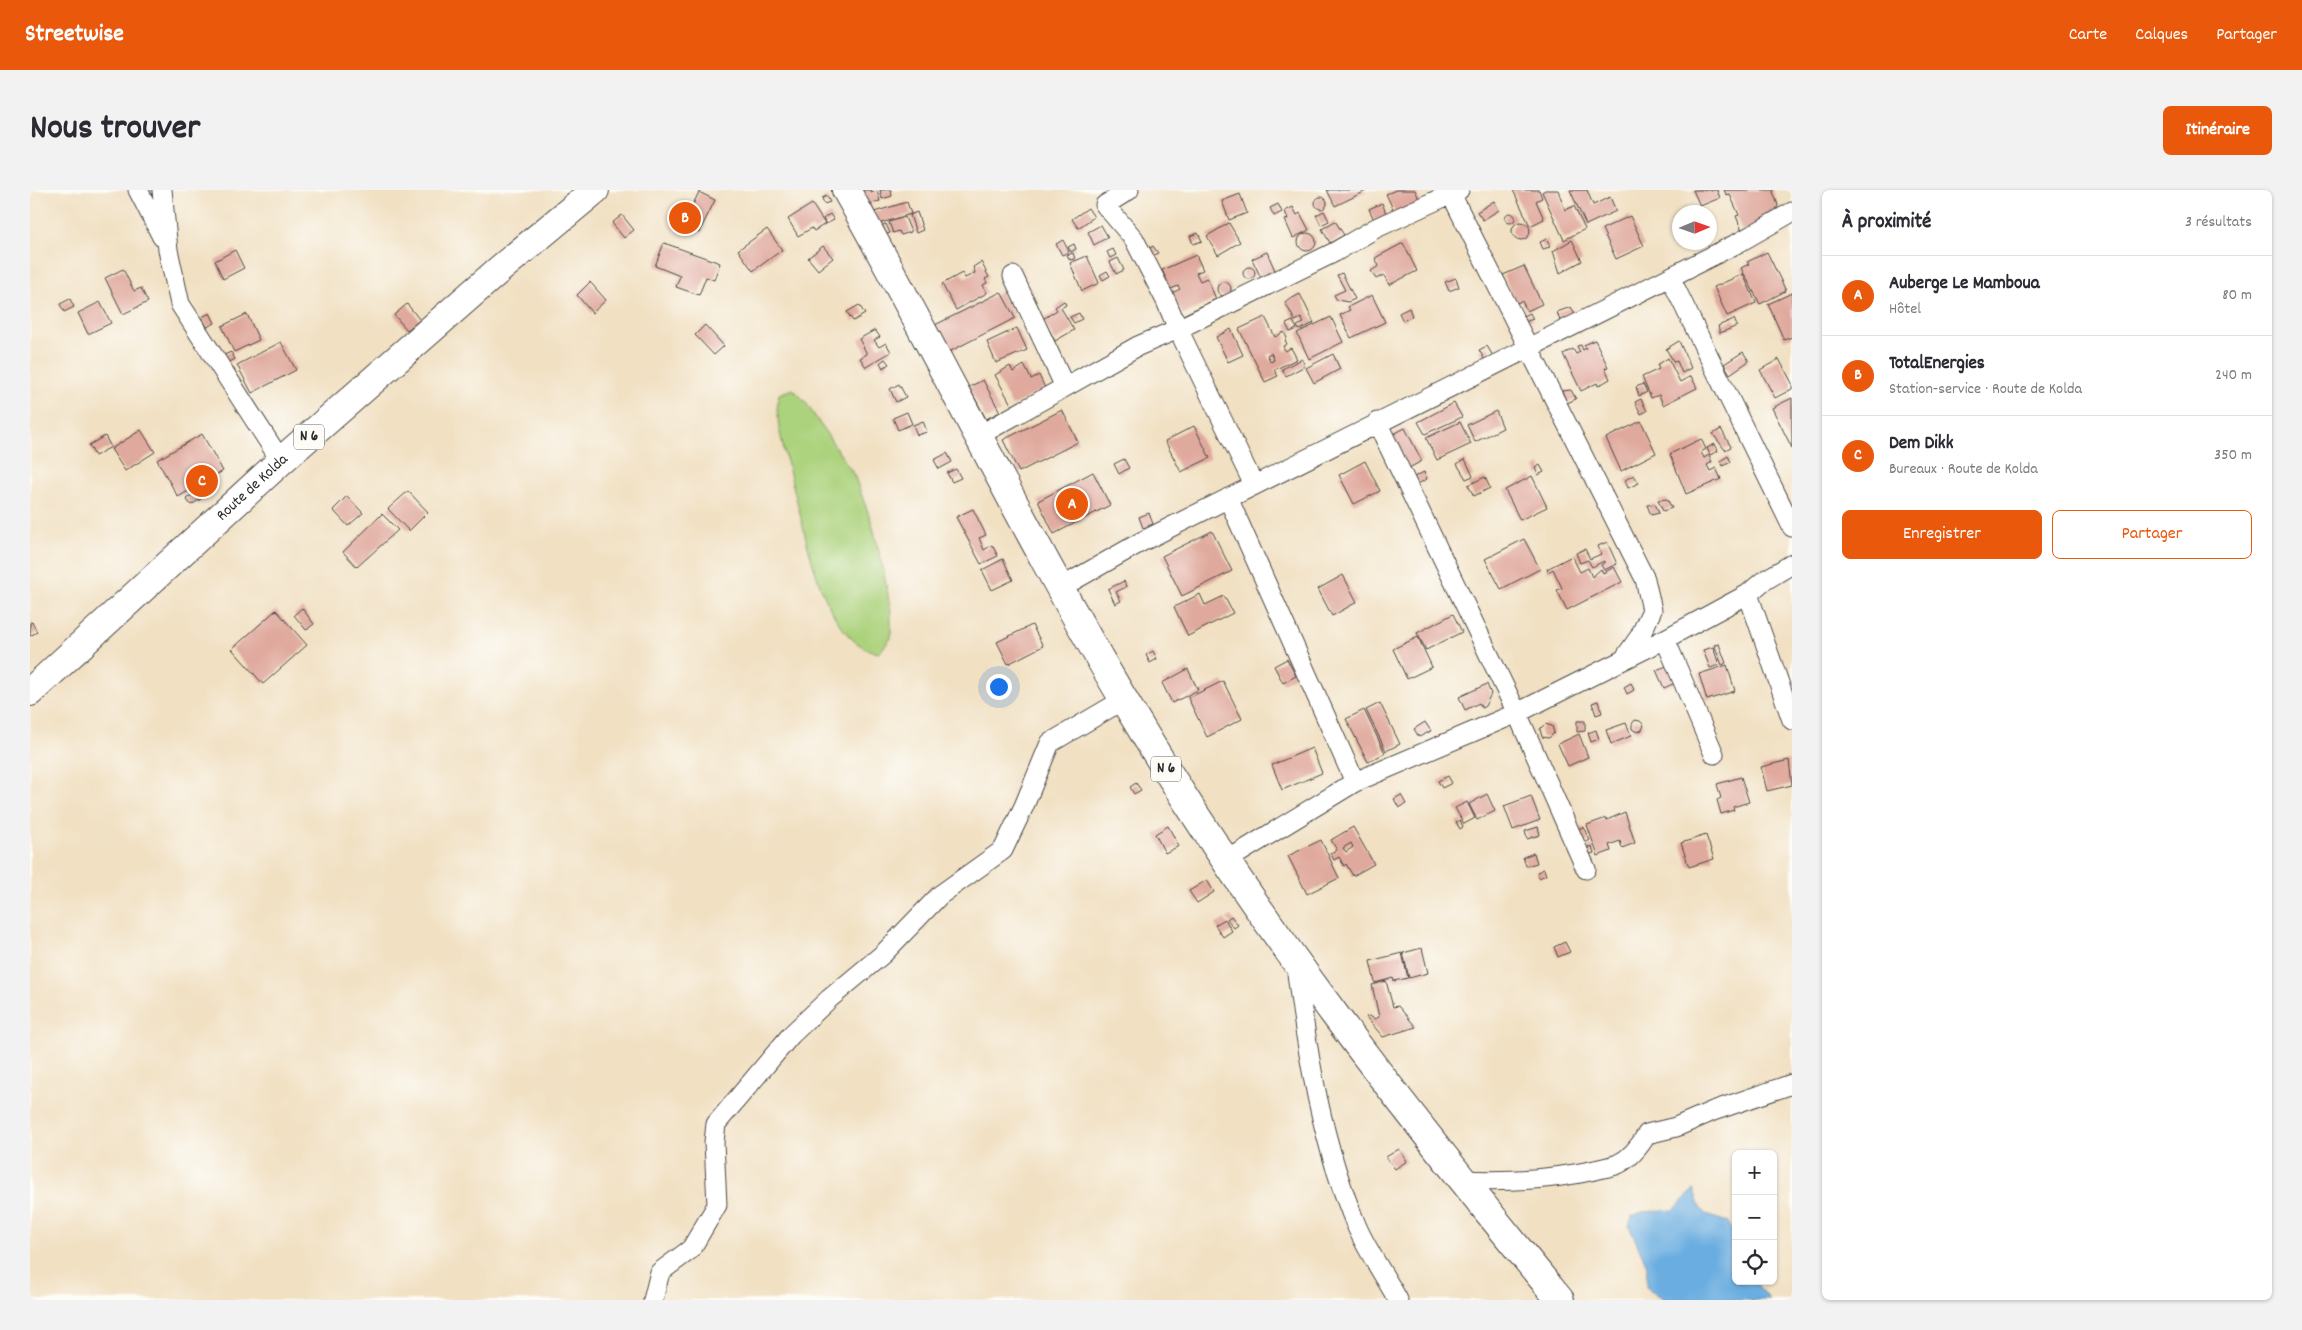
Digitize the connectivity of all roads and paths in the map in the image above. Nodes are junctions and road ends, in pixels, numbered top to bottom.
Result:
1 (138, 190) edge
2 (162, 190) edge
3 (595, 190) edge
4 (846, 190) edge
5 (1129, 190) edge
6 (1453, 191) edge
7 (1792, 212) edge
8 (168, 250) junction
9 (1013, 276) dead end
10 (1670, 277) junction
11 (1178, 329) junction
12 (1528, 347) junction
13 (1065, 387) junction
14 (1377, 422) junction
15 (978, 436) junction
16 (281, 462) junction
17 (1254, 485) junction
18 (1228, 498) junction
19 (1792, 527) edge
20 (1792, 564) edge
21 (1060, 588) junction
22 (1748, 594) junction
23 (1664, 639) junction
24 (1626, 657) junction
25 (1787, 685) edge
26 (30, 692) edge
27 (1123, 700) junction
28 (1517, 713) junction
29 (1792, 720) edge
30 (1714, 754) dead end
31 (1355, 782) junction
32 (1226, 861) junction
33 (1586, 869) dead end
34 (1295, 959) junction
35 (1792, 1084) edge
36 (1462, 1180) junction
37 (653, 1300) edge
38 (1398, 1300) edge
39 (1560, 1300) edge

1 - 8 street
2 - 8 street
3 - 16 main road, Route de Kolda / N 6
4 - 15 main road, N 6
5 - 11 street
6 - 11 street
6 - 12 street
7 - 10 street
8 - 16 street
9 - 13 street
10 - 12 street
10 - 19 street
11 - 13 street
11 - 17 street
12 - 14 street
12 - 24 street
13 - 15 street
14 - 17 street
14 - 28 street
15 - 21 main road, N 6
16 - 26 main road, Route de Kolda / N 6
17 - 18 street
18 - 21 street
18 - 31 street
20 - 22 street
21 - 27 main road, N 6
22 - 23 street
22 - 25 street
23 - 24 street
23 - 30 street
24 - 28 street
25 - 29 street
27 - 32 main road, N 6
27 - 37 street
28 - 31 street
28 - 33 street
31 - 32 street
32 - 34 main road, N 6
34 - 36 main road, N 6
34 - 38 street
35 - 36 street
36 - 39 main road, N 6

